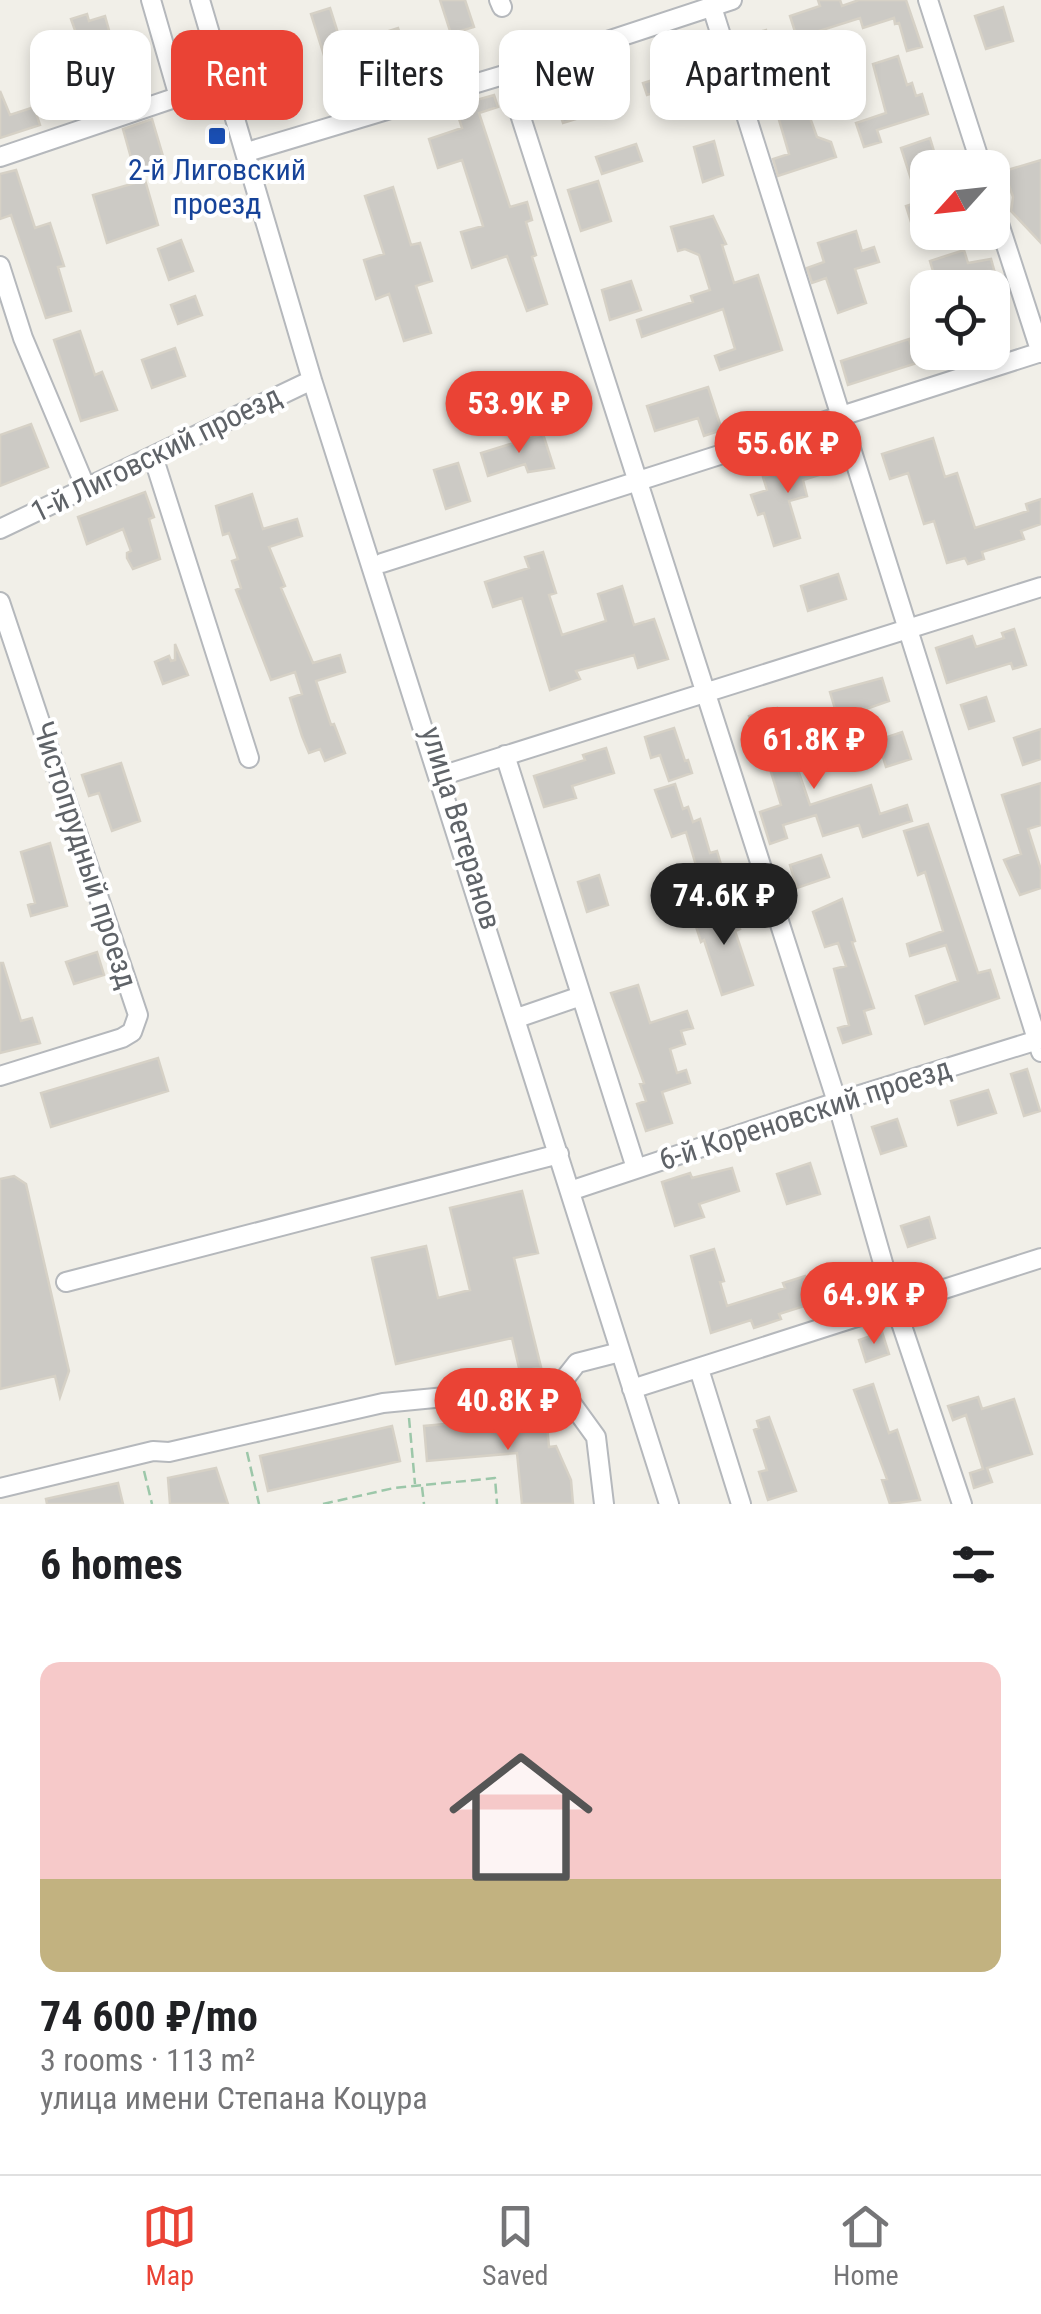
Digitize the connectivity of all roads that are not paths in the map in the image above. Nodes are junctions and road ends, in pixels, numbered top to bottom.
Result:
1 (151, 0) edge
2 (200, 0) edge
3 (732, 0) edge
4 (928, 0) edge
5 (712, 7) junction
6 (210, 30) edge
7 (630, 34) edge
8 (171, 69) edge
9 (499, 76) edge
10 (171, 100) edge
11 (238, 120) edge
12 (522, 120) edge
13 (976, 150) edge
14 (247, 152) junction
15 (0, 158) edge
16 (1008, 250) edge
17 (0, 266) edge
18 (1041, 353) edge
19 (312, 380) junction
20 (840, 416) junction
21 (153, 456) junction
22 (639, 480) junction
23 (86, 488) junction
24 (0, 529) edge
25 (382, 563) junction
26 (1041, 587) edge
27 (0, 602) edge
28 (909, 630) junction
29 (706, 694) junction
30 (506, 756) junction
31 (249, 758) dead end
32 (444, 775) junction
33 (582, 996) junction
34 (520, 1016) junction
35 (1040, 1043) edge
36 (0, 1076) edge
37 (837, 1102) junction
38 (558, 1154) junction
39 (636, 1168) junction
40 (573, 1190) junction
41 (1041, 1258) edge
42 (66, 1282) dead end
43 (894, 1305) junction
44 (620, 1352) junction
45 (699, 1369) junction
46 (558, 1386) junction
47 (635, 1388) junction
48 (0, 1488) edge
49 (604, 1504) edge
50 (669, 1504) edge
51 (677, 1504) edge
52 (741, 1504) edge
53 (962, 1504) edge

1 - 8 street
2 - 6 street, улица Ветеранов
3 - 5 street
4 - 13 street
5 - 7 street
5 - 20 street
9 - 14 street
10 - 15 street
11 - 14 street, улица Ветеранов
12 - 22 street
14 - 19 street, улица Ветеранов
14 - 25 street, улица Ветеранов
16 - 18 street
17 - 23 street
18 - 20 street
19 - 21 street, 1-й Лиговский проезд
19 - 38 street, улица Ветеранов
20 - 22 street
20 - 28 street
21 - 23 street, 1-й Лиговский проезд
21 - 31 street
22 - 25 street
22 - 29 street
23 - 24 street, 1-й Лиговский проезд
25 - 32 street, улица Ветеранов
26 - 28 street
27 - 36 street, Чистопрудный проезд
28 - 29 street
28 - 35 street
29 - 30 street
29 - 37 street
30 - 32 street
30 - 33 street
32 - 34 street, улица Ветеранов
33 - 34 street
33 - 39 street
34 - 40 street, улица Ветеранов
35 - 37 street, 6-й Кореновский проезд
37 - 39 street, 6-й Кореновский проезд
37 - 43 street
38 - 40 street, улица Ветеранов
38 - 42 street
39 - 40 street, 6-й Кореновский проезд
40 - 44 street, улица Ветеранов
40 - 47 street, улица Ветеранов
41 - 43 street
43 - 45 street
43 - 53 street
44 - 46 street
44 - 47 street, улица Ветеранов
45 - 47 street
45 - 52 street
46 - 48 street
46 - 49 street
47 - 50 street, улица Ветеранов
47 - 51 street, улица Ветеранов

